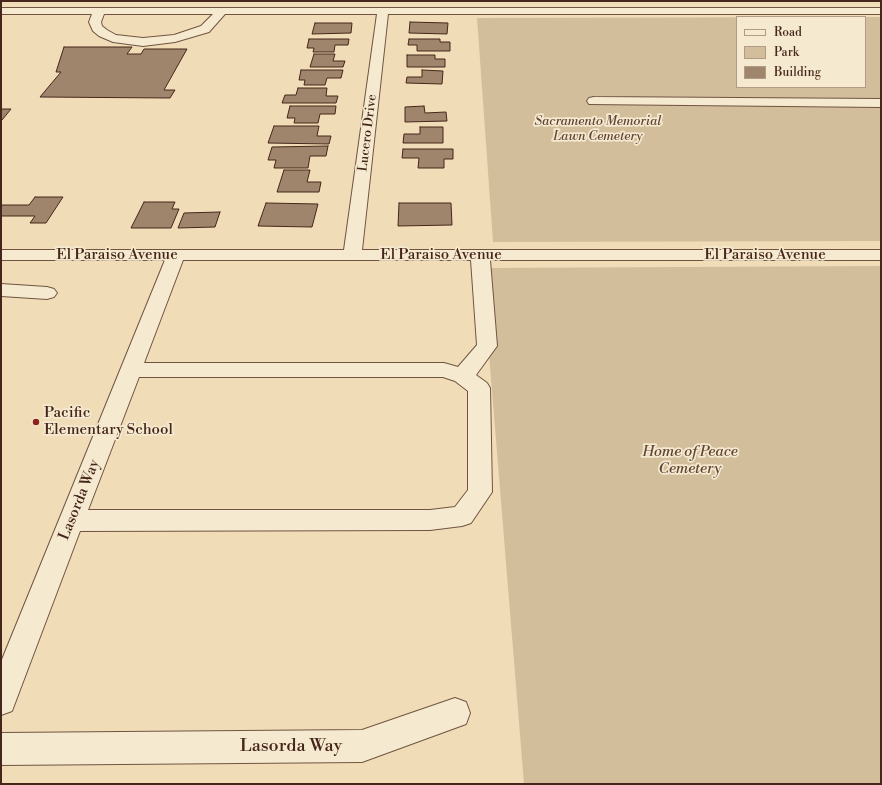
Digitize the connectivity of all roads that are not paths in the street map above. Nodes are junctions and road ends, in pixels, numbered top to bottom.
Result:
1 (660, 1) edge
2 (819, 1) edge
3 (245, 6) edge
4 (1, 11) edge
5 (101, 11) junction
6 (222, 11) junction
7 (383, 11) junction
8 (666, 11) junction
9 (831, 11) junction
10 (881, 11) edge
11 (98, 29) junction
12 (136, 29) dead end
13 (151, 29) dead end
14 (204, 29) junction
15 (594, 101) dead end
16 (881, 103) edge
17 (352, 254) junction
18 (1, 255) edge
19 (176, 255) junction
20 (480, 255) junction
21 (881, 255) edge
22 (1, 290) edge
23 (47, 293) dead end
24 (132, 370) junction
25 (463, 376) junction
26 (71, 522) junction
27 (1, 700) edge
28 (455, 713) dead end
29 (1, 749) edge

1 - 8 street
2 - 9 street
3 - 6 street
3 - 7 street
4 - 5 street
5 - 6 street
5 - 11 street
6 - 14 street
7 - 8 street
7 - 17 street, Lucero Drive
8 - 9 street
9 - 10 street
11 - 12 street
11 - 14 street
13 - 14 street
15 - 16 street
17 - 19 street, El Paraiso Avenue
17 - 20 street, El Paraiso Avenue
18 - 19 street, El Paraiso Avenue
19 - 24 street, Lasorda Way
20 - 21 street, El Paraiso Avenue
20 - 25 street
22 - 23 street
24 - 25 street
24 - 26 street, Lasorda Way
25 - 26 street
26 - 27 street, Lasorda Way
28 - 29 street, Lasorda Way

